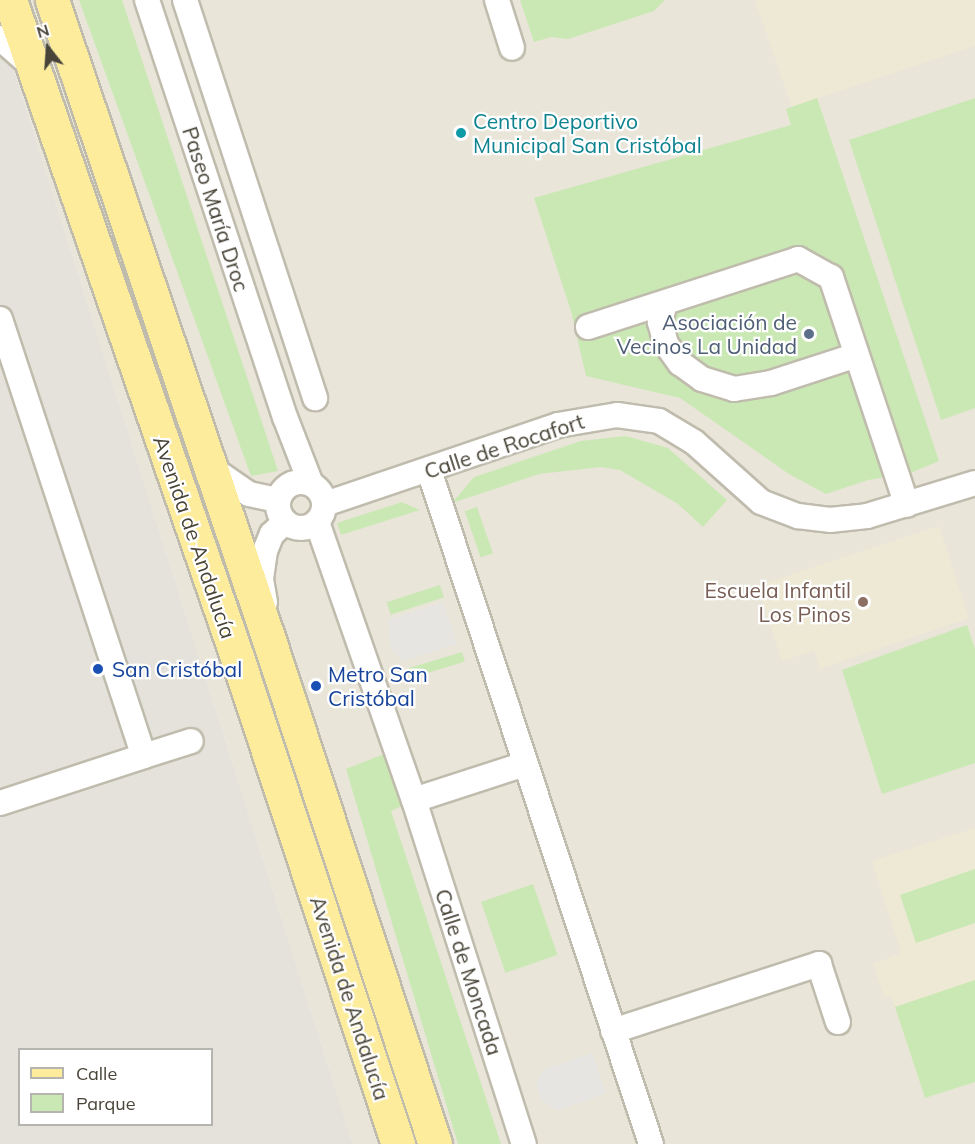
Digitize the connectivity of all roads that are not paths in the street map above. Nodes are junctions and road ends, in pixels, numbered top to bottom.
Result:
1 (10, 0) edge
2 (52, 0) edge
3 (147, 0) edge
4 (185, 0) edge
5 (496, 0) edge
6 (0, 38) edge
7 (512, 48) dead end
8 (32, 66) junction
9 (664, 303) junction
10 (0, 320) edge
11 (588, 327) dead end
12 (857, 355) junction
13 (315, 398) dead end
14 (210, 467) junction
15 (429, 470) junction
16 (975, 483) edge
17 (291, 497) junction
18 (907, 505) junction
19 (321, 513) junction
20 (270, 643) junction
21 (191, 741) dead end
22 (144, 756) junction
23 (525, 764) junction
24 (414, 800) junction
25 (0, 803) edge
26 (838, 1022) dead end
27 (613, 1031) junction
28 (398, 1144) edge
29 (435, 1144) edge
30 (524, 1144) edge
31 (651, 1144) edge

1 - 8 main road, Avenida de Andalucía
2 - 14 main road, Avenida de Andalucía
3 - 17 street, Paseo María Droc
4 - 13 street, Paseo María Droc
5 - 7 street
6 - 8 street
8 - 28 main road, Avenida de Andalucía
9 - 11 street
9 - 12 street
9 - 12 street
10 - 22 street
12 - 18 street
14 - 17 street
14 - 20 main road, Avenida de Andalucía
15 - 18 street, Calle de Rocafort
15 - 19 street, Calle de Rocafort
15 - 23 street
16 - 18 street, Calle de Rocafort
17 - 19 street, Paseo María Droc
17 - 19 street, Calle de Rocafort
17 - 20 street
19 - 24 street, Calle de Moncada
20 - 29 main road, Avenida de Andalucía
21 - 22 street
22 - 25 street
23 - 24 street
23 - 27 street
24 - 30 street, Calle de Moncada
26 - 27 street
27 - 31 street

